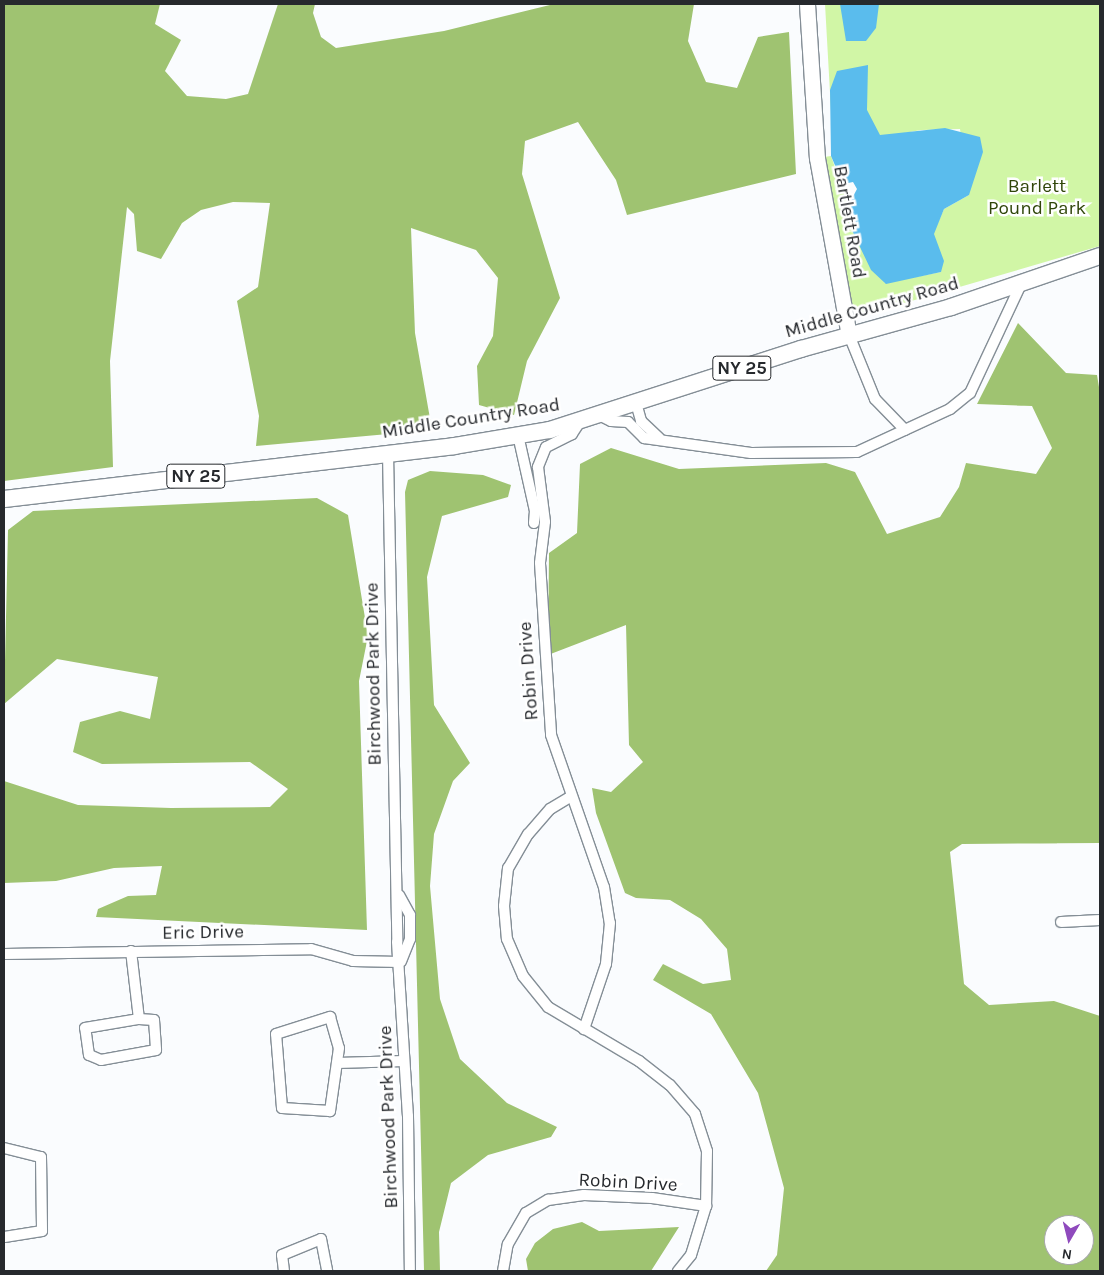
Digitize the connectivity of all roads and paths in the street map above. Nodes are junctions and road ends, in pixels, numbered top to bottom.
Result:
1 (807, 4) edge
2 (1100, 256) edge
3 (1022, 282) junction
4 (848, 335) junction
5 (636, 402) junction
6 (600, 414) junction
7 (581, 420) junction
8 (905, 430) junction
9 (518, 435) junction
10 (659, 438) junction
11 (388, 454) junction
12 (4, 499) edge
13 (540, 540) junction
14 (570, 797) junction
15 (398, 894) junction
16 (1100, 920) edge
17 (1061, 922) dead end
18 (131, 951) junction
19 (4, 954) edge
20 (400, 962) junction
21 (139, 1019) junction
22 (584, 1029) junction
23 (404, 1061) junction
24 (337, 1063) junction
25 (4, 1148) edge
26 (706, 1206) junction
27 (4, 1237) edge
28 (284, 1271) edge
29 (327, 1271) edge
30 (410, 1271) edge
31 (503, 1271) edge
32 (678, 1271) edge

1 - 4 street, Bartlett Road
2 - 3 main road, Middle Country Road / NY 25
3 - 4 main road, Middle Country Road / NY 25
3 - 8 street
4 - 5 main road, Middle Country Road / NY 25
4 - 8 street, Bartlett Road
5 - 6 main road, Middle Country Road / NY 25
5 - 10 street
6 - 7 main road, Middle Country Road / NY 25
6 - 10 street
7 - 9 main road, Middle Country Road / NY 25
7 - 13 street, Robin Drive
8 - 10 street
9 - 11 main road, Middle Country Road / NY 25
9 - 13 street, Robin Drive
11 - 12 main road, Middle Country Road / NY 25
11 - 15 street, Birchwood Park Drive
13 - 14 street, Robin Drive
14 - 22 street, Robin Drive
14 - 22 street
15 - 20 street, Birchwood Park Drive
15 - 20 street, Birchwood Park Drive
16 - 17 street
18 - 19 street, Eric Drive
18 - 20 street, Eric Drive
18 - 21 street
20 - 23 street, Birchwood Park Drive
21 - 21 street
22 - 26 street
23 - 24 street
23 - 30 street, Birchwood Park Drive
24 - 24 street
25 - 27 street
26 - 31 street, Robin Drive
26 - 32 street
28 - 29 street

